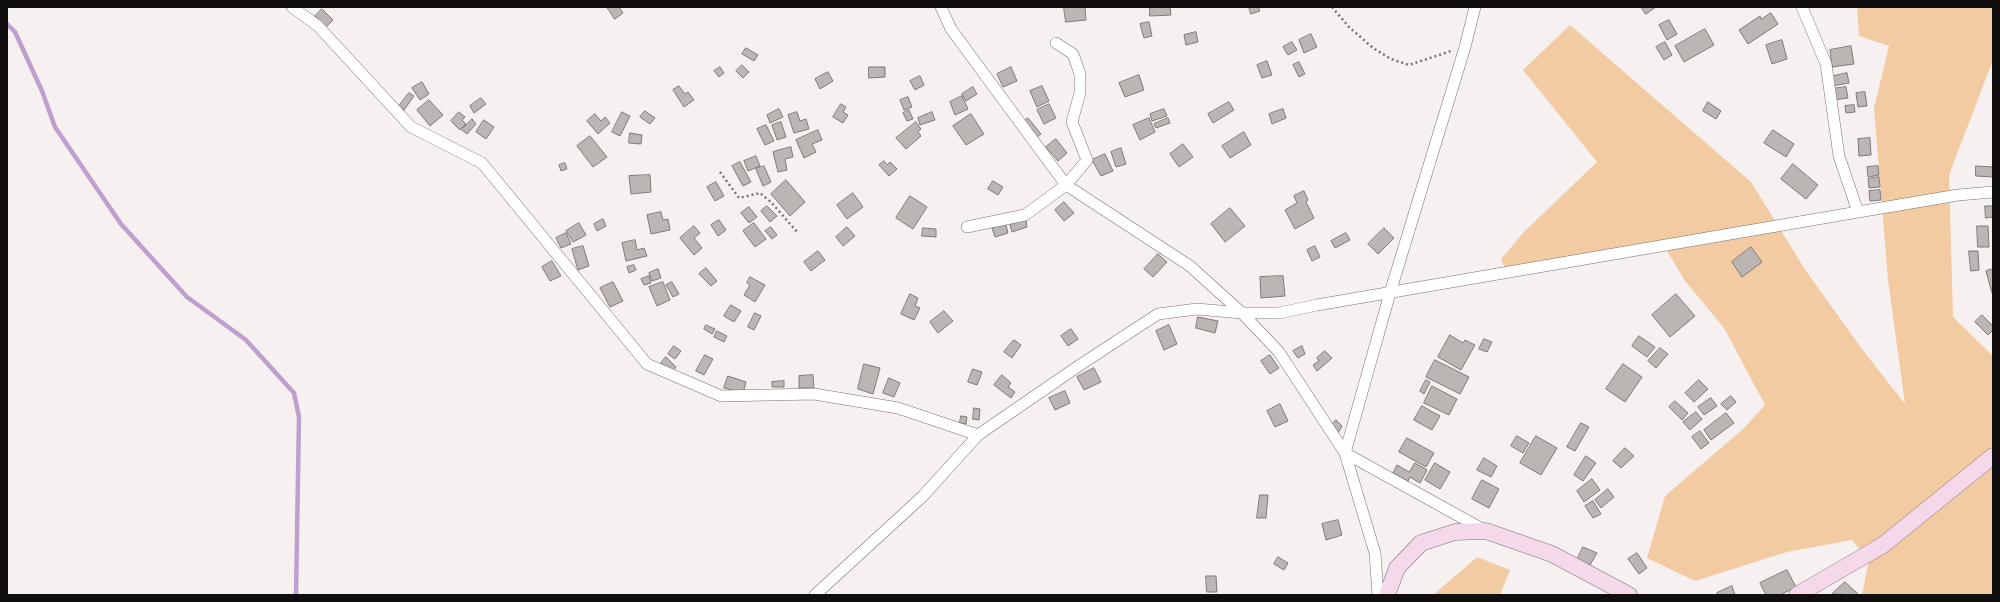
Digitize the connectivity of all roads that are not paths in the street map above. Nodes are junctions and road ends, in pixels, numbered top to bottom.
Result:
1 (292, 7) edge
2 (940, 7) edge
3 (1475, 7) edge
4 (1802, 7) edge
5 (1056, 43) dead end
6 (1066, 185) junction
7 (1993, 192) edge
8 (1858, 212) junction
9 (967, 227) dead end
10 (1390, 293) junction
11 (1242, 313) junction
12 (978, 435) junction
13 (1345, 453) junction
14 (1993, 456) edge
15 (1486, 531) junction
16 (814, 595) edge
17 (1378, 595) edge
18 (1387, 595) edge
19 (1629, 595) edge
20 (1797, 595) edge

1 - 12 street
2 - 6 street
3 - 10 street
4 - 8 street
5 - 6 street
6 - 9 street
6 - 11 street
7 - 8 street
8 - 10 street
10 - 11 street
10 - 13 street
11 - 12 street
11 - 13 street
12 - 16 street
13 - 15 street
13 - 17 street
14 - 20 street
15 - 18 street
15 - 19 street

